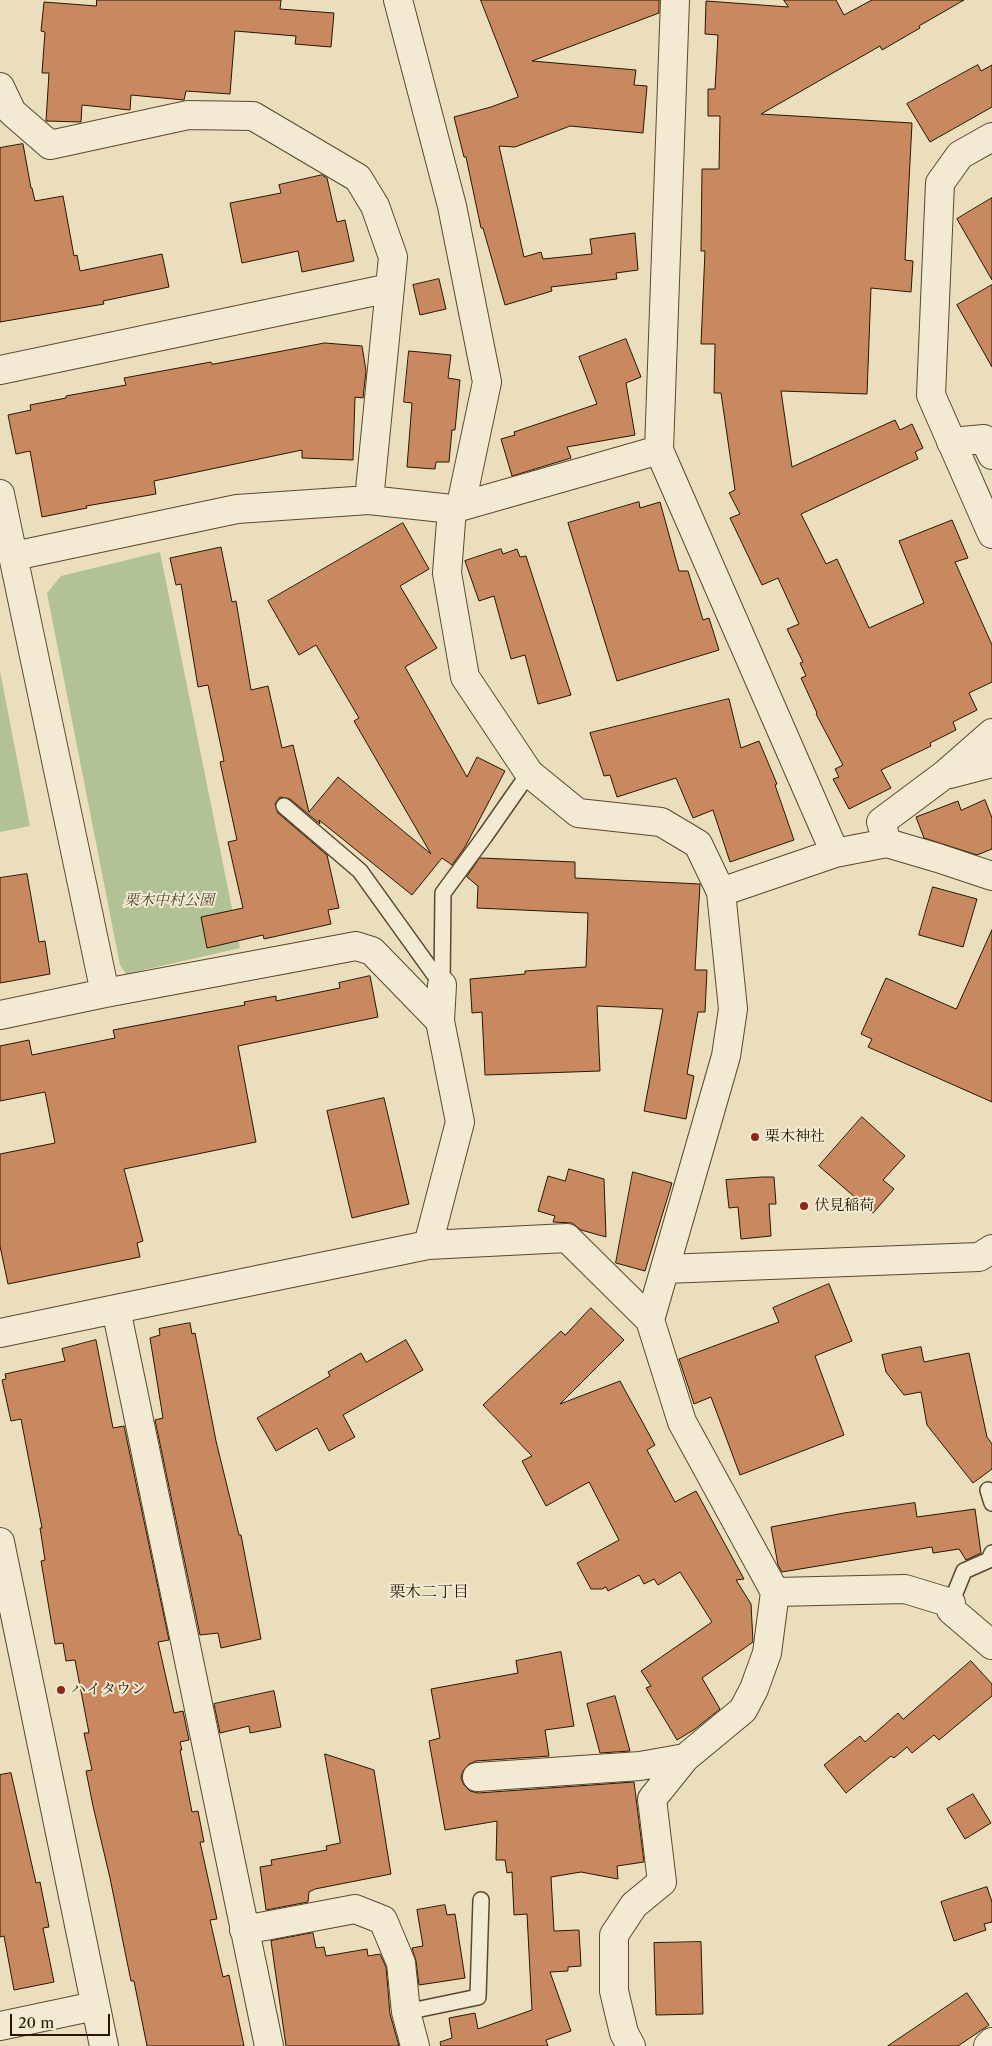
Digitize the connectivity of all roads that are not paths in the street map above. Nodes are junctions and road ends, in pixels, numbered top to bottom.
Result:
1 (398, 0) edge
2 (674, 0) edge
3 (0, 88) edge
4 (992, 137) edge
5 (390, 288) junction
6 (0, 370) edge
7 (951, 442) junction
8 (659, 450) junction
9 (992, 456) edge
10 (0, 494) edge
11 (369, 500) junction
12 (456, 507) junction
13 (992, 534) edge
14 (14, 556) junction
15 (992, 733) edge
16 (992, 763) edge
17 (529, 773) junction
18 (944, 775) junction
19 (284, 806) dead end
20 (887, 843) junction
21 (835, 852) junction
22 (992, 876) edge
23 (721, 892) junction
24 (442, 984) junction
25 (105, 993) junction
26 (0, 1015) edge
27 (440, 1021) junction
28 (428, 1245) junction
29 (992, 1249) edge
30 (665, 1268) junction
31 (116, 1309) junction
32 (650, 1320) junction
33 (0, 1333) edge
34 (0, 1542) edge
35 (992, 1553) edge
36 (775, 1592) junction
37 (951, 1603) junction
38 (992, 1645) edge
39 (685, 1758) junction
40 (477, 1777) dead end
41 (481, 1900) dead end
42 (244, 1930) junction
43 (95, 2006) junction
44 (406, 2012) junction
45 (0, 2026) edge
46 (992, 2042) edge
47 (104, 2046) edge
48 (269, 2046) edge
49 (415, 2046) edge
50 (631, 2046) edge
51 (988, 2046) edge

1 - 12 street
2 - 8 street
3 - 5 street
4 - 7 street
5 - 6 street
5 - 11 street
7 - 9 street
7 - 13 street
8 - 12 street
8 - 21 street
10 - 14 street
11 - 12 street
11 - 14 street
12 - 17 street
14 - 25 street
15 - 18 street
16 - 18 street
17 - 23 street
17 - 24 lane
18 - 20 street
19 - 24 lane
20 - 21 street
20 - 22 street
21 - 23 street
23 - 30 street
24 - 27 street
25 - 26 street
25 - 27 street
27 - 28 street
28 - 31 street
28 - 32 street
29 - 30 street
30 - 32 street
31 - 33 street
31 - 42 street
32 - 36 street
34 - 43 street
35 - 37 lane
36 - 37 street
36 - 39 street
37 - 38 street
39 - 40 street
39 - 50 street
41 - 44 lane
42 - 44 street
42 - 48 street
43 - 45 street
43 - 47 street
44 - 49 street
46 - 51 street

